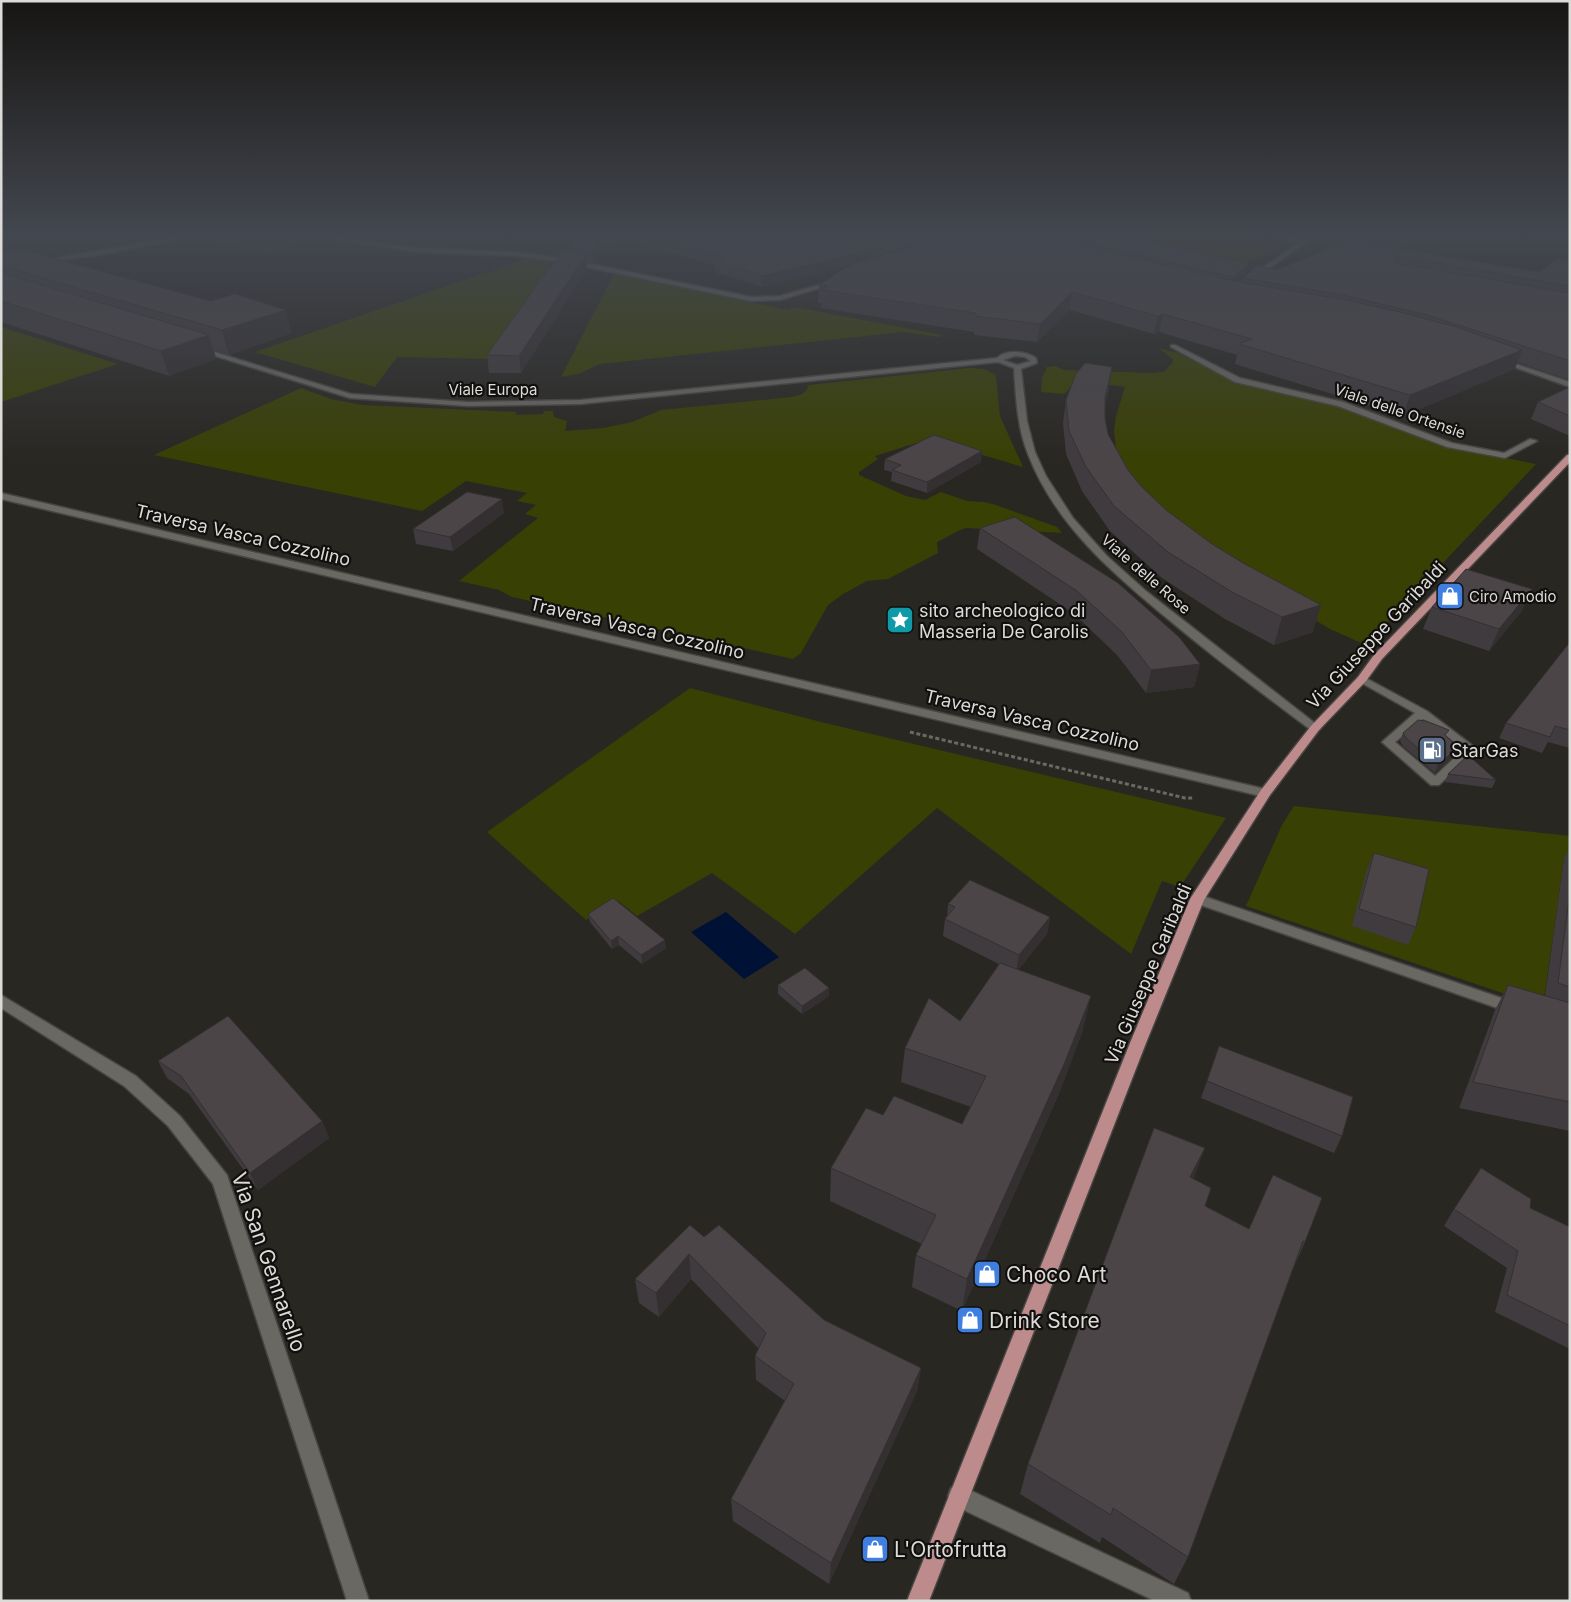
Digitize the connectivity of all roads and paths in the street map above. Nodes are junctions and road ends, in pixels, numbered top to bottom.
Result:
1 (1173, 346) dead end
2 (190, 347) edge
3 (1497, 359) edge
4 (999, 360) junction
5 (1016, 366) junction
6 (1570, 385) edge
7 (1533, 441) dead end
8 (1570, 457) edge
9 (1, 496) edge
10 (1362, 679) junction
11 (1423, 713) junction
12 (1315, 728) junction
13 (1266, 793) junction
14 (1197, 899) junction
15 (1, 1001) edge
16 (1524, 1011) edge
17 (959, 1496) junction
18 (358, 1601) edge
19 (918, 1601) edge
20 (1180, 1601) edge

1 - 7 street, Viale delle Ortensie
2 - 4 street, Viale Europa
3 - 6 street
4 - 5 street
4 - 5 street
5 - 12 street, Viale delle Rose
8 - 10 main road, Via Giuseppe Garibaldi
9 - 13 street, Traversa Vasca Cozzolino
10 - 11 street
10 - 12 main road, Via Giuseppe Garibaldi
11 - 11 street
12 - 13 main road, Via Giuseppe Garibaldi
13 - 14 main road, Via Giuseppe Garibaldi
14 - 16 street
14 - 17 main road, Via Giuseppe Garibaldi
15 - 18 street, Via San Gennarello
17 - 19 main road, Via Giuseppe Garibaldi
17 - 20 street

